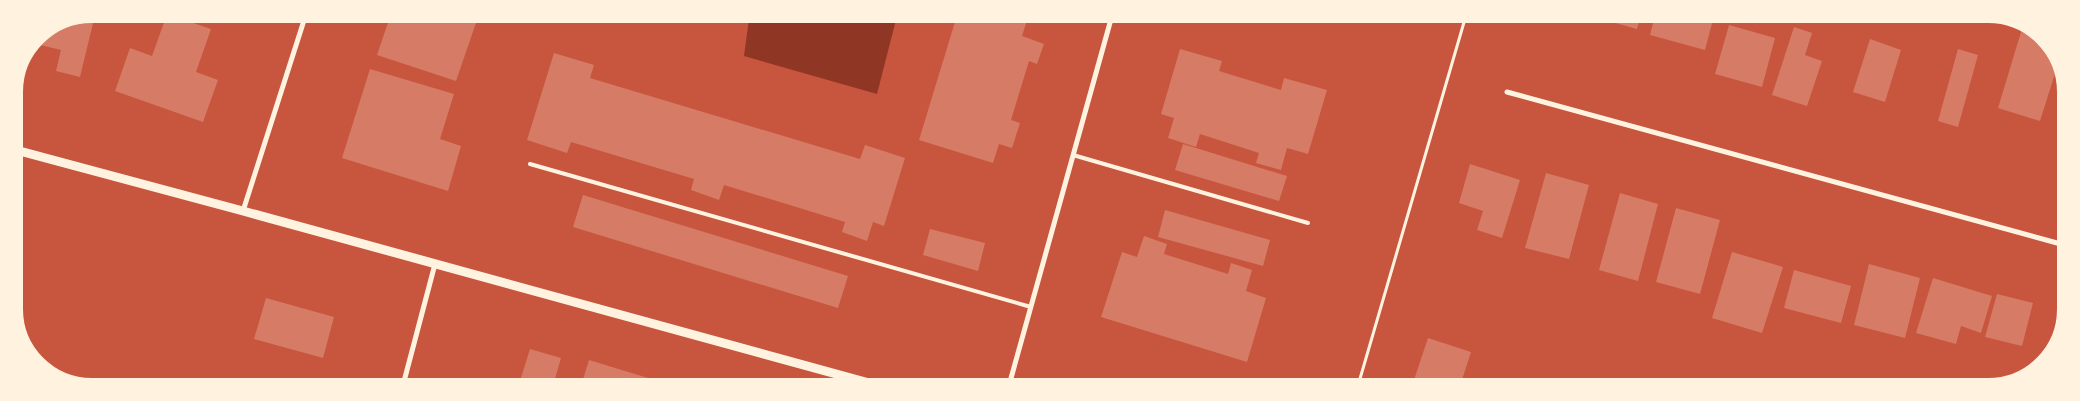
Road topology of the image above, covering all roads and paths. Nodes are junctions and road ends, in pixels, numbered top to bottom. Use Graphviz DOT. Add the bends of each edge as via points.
graph roads {
  1 [pos="304,20"];
  2 [pos="1110,20"];
  3 [pos="1465,20"];
  4 [pos="1507,92"];
  5 [pos="20,151"];
  6 [pos="1073,155"];
  7 [pos="530,164"];
  8 [pos="243,211"];
  9 [pos="1308,223"];
  10 [pos="2060,244"];
  11 [pos="435,264"];
  12 [pos="1031,307"];
  13 [pos="404,381"];
  14 [pos="846,381"];
  15 [pos="1010,381"];
  16 [pos="1359,381"];
  1 -- 8 [label="street"];
  2 -- 6 [label="street"];
  3 -- 16 [label="path"];
  4 -- 10 [label="street"];
  5 -- 8 [label="street"];
  6 -- 9 [label="lane"];
  6 -- 12 [label="street"];
  7 -- 12 [label="lane"];
  8 -- 11 [label="street"];
  11 -- 13 [label="street"];
  11 -- 14 [label="street"];
  12 -- 15 [label="street"];
}
